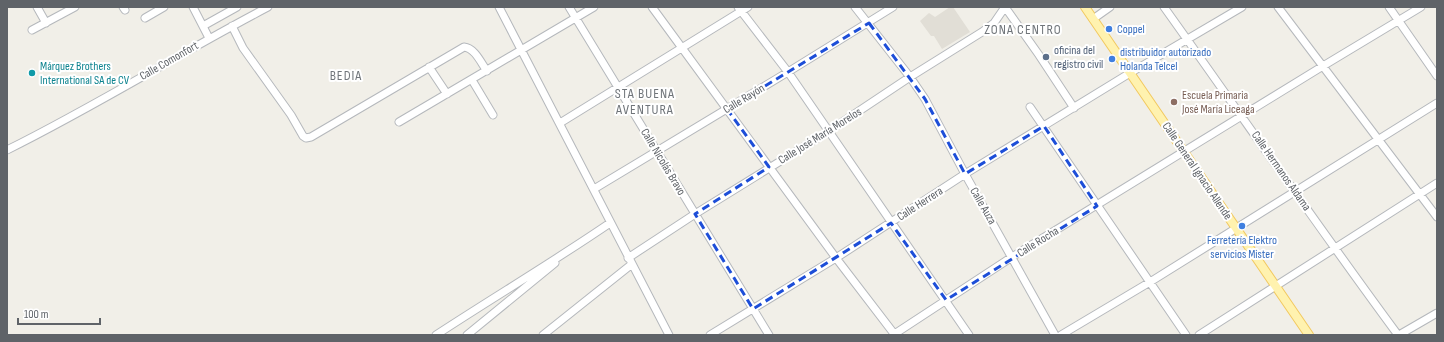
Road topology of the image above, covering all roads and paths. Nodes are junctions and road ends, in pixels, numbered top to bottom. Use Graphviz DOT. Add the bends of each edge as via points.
graph roads {
  1 [pos="37,7"];
  2 [pos="75,7"];
  3 [pos="164,7"];
  4 [pos="193,7"];
  5 [pos="237,7"];
  6 [pos="268,7"];
  7 [pos="499,7"];
  8 [pos="569,7"];
  9 [pos="594,7"];
  10 [pos="652,7"];
  11 [pos="748,7"];
  12 [pos="855,7"];
  13 [pos="893,7"];
  14 [pos="1005,7"];
  15 [pos="1084,7"];
  16 [pos="1110,7"];
  17 [pos="1164,7"];
  18 [pos="1242,7"];
  19 [pos="1278,7"];
  20 [pos="1390,7"];
  21 [pos="1422,7"];
  22 [pos="740,9"];
  23 [pos="145,18"];
  24 [pos="576,18"];
  25 [pos="1093,19"];
  26 [pos="1399,21"];
  27 [pos="46,23"];
  28 [pos="869,23"];
  29 [pos="203,26"];
  30 [pos="232,26"];
  31 [pos="32,30"];
  32 [pos="209,38"];
  33 [pos="1188,40"];
  34 [pos="682,47"];
  35 [pos="522,50"];
  36 [pos="1323,66"];
  37 [pos="429,67"];
  38 [pos="487,71"];
  39 [pos="788,72"];
  40 [pos="1130,73"];
  41 [pos="1437,76"];
  42 [pos="910,77"];
  43 [pos="472,80"];
  44 [pos="618,86"];
  45 [pos="447,94"];
  46 [pos="1437,103"];
  47 [pos="1030,107"];
  48 [pos="1074,108"];
  49 [pos="727,109"];
  50 [pos="493,114"];
  51 [pos="1242,116"];
  52 [pos="399,122"];
  53 [pos="560,123"];
  54 [pos="1044,126"];
  55 [pos="829,131"];
  56 [pos="1378,139"];
  57 [pos="7,150"];
  58 [pos="657,151"];
  59 [pos="1184,152"];
  60 [pos="769,167"];
  61 [pos="965,174"];
  62 [pos="1437,183"];
  63 [pos="594,189"];
  64 [pos="1294,191"];
  65 [pos="1419,194"];
  66 [pos="1097,206"];
  67 [pos="695,214"];
  68 [pos="1437,216"];
  69 [pos="610,223"];
  70 [pos="891,223"];
  71 [pos="1236,227"];
  72 [pos="573,248"];
  73 [pos="1334,248"];
  74 [pos="1012,257"];
  75 [pos="836,258"];
  76 [pos="630,261"];
  77 [pos="1150,282"];
  78 [pos="513,284"];
  79 [pos="1276,286"];
  80 [pos="520,293"];
  81 [pos="946,300"];
  82 [pos="753,309"];
  83 [pos="1437,313"];
  84 [pos="436,335"];
  85 [pos="467,335"];
  86 [pos="543,335"];
  87 [pos="669,335"];
  88 [pos="710,335"];
  89 [pos="769,335"];
  90 [pos="894,335"];
  91 [pos="969,335"];
  92 [pos="1055,335"];
  93 [pos="1061,335"];
  94 [pos="1186,335"];
  95 [pos="1199,335"];
  96 [pos="1309,335"];
  97 [pos="1398,335"];
  1 -- 27 [label="street"];
  2 -- 27 [label="street"];
  3 -- 23 [label="street"];
  4 -- 29 [label="street"];
  5 -- 29 [label="street"];
  6 -- 30 [label="street, Calle Comonfort"];
  7 -- 35 [label="street"];
  8 -- 24 [label="street, Calle Nicolás Bravo"];
  9 -- 24 [label="street"];
  10 -- 34 [label="street"];
  11 -- 22 [label="street"];
  12 -- 28 [label="street, Calle Auza"];
  13 -- 28 [label="street, Calle Rayón"];
  14 -- 42 [label="street, Calle José María Morelos" via="994,22 982,32"];
  14 -- 48 [label="street"];
  15 -- 25 [label="main road, Calle General Ignacio Allende"];
  16 -- 25 [label="street"];
  17 -- 33 [label="street, Calle Hermanos Aldama"];
  18 -- 33 [label="street, Calle Herrera"];
  19 -- 36 [label="street"];
  20 -- 26 [label="street"];
  21 -- 26 [label="street, Calle Rocha"];
  22 -- 34 [label="street"];
  22 -- 39 [label="street"];
  24 -- 35 [label="street"];
  24 -- 44 [label="street, Calle Nicolás Bravo"];
  25 -- 40 [label="main road, Calle General Ignacio Allende"];
  26 -- 36 [label="street, Calle Rocha"];
  26 -- 41 [label="street"];
  27 -- 31 [label="street"];
  28 -- 39 [label="street, Calle Rayón"];
  28 -- 42 [label="street, Calle Auza"];
  29 -- 32 [label="street"];
  30 -- 32 [label="street, Calle Comonfort"];
  30 -- 37 [label="street" via="243,48 306,138"];
  32 -- 57 [label="street, Calle Comonfort" via="72,117"];
  33 -- 40 [label="street, Calle Herrera"];
  33 -- 51 [label="street, Calle Hermanos Aldama"];
  34 -- 44 [label="street"];
  34 -- 49 [label="street"];
  35 -- 38 [label="street"];
  35 -- 53 [label="street"];
  36 -- 51 [label="street, Calle Rocha"];
  36 -- 56 [label="street"];
  37 -- 38 [label="street" via="468,47"];
  37 -- 45 [label="street"];
  38 -- 43 [label="street"];
  39 -- 49 [label="street, Calle Rayón"];
  39 -- 55 [label="street"];
  40 -- 48 [label="street, Calle Herrera"];
  40 -- 59 [label="main road, Calle General Ignacio Allende"];
  42 -- 55 [label="street, Calle José María Morelos"];
  42 -- 61 [label="street, Calle Auza" via="929,105"];
  43 -- 45 [label="street"];
  43 -- 50 [label="street"];
  44 -- 53 [label="street"];
  44 -- 58 [label="street, Calle Nicolás Bravo"];
  45 -- 52 [label="street"];
  46 -- 56 [label="street"];
  47 -- 54 [label="street"];
  48 -- 54 [label="street, Calle Herrera"];
  49 -- 58 [label="street, Calle Rayón"];
  49 -- 60 [label="street"];
  51 -- 59 [label="street, Calle Rocha"];
  51 -- 64 [label="street, Calle Hermanos Aldama"];
  53 -- 63 [label="street"];
  54 -- 61 [label="street, Calle Herrera"];
  54 -- 66 [label="street"];
  55 -- 60 [label="street, Calle José María Morelos"];
  55 -- 70 [label="street"];
  56 -- 64 [label="street"];
  56 -- 65 [label="street"];
  58 -- 63 [label="street, Calle Rayón"];
  58 -- 67 [label="street, Calle Nicolás Bravo"];
  59 -- 66 [label="street, Calle Rocha"];
  59 -- 71 [label="main road, Calle General Ignacio Allende"];
  60 -- 67 [label="street, Calle José María Morelos"];
  60 -- 75 [label="street"];
  61 -- 70 [label="street, Calle Herrera"];
  61 -- 74 [label="street, Calle Auza"];
  62 -- 65 [label="street"];
  63 -- 69 [label="street"];
  64 -- 71 [label="street"];
  64 -- 73 [label="street, Calle Hermanos Aldama"];
  65 -- 68 [label="street"];
  65 -- 73 [label="street"];
  66 -- 74 [label="street, Calle Rocha"];
  66 -- 77 [label="street"];
  67 -- 76 [label="street, Calle José María Morelos"];
  67 -- 82 [label="street, Calle Nicolás Bravo"];
  69 -- 72 [label="street"];
  69 -- 76 [label="street"];
  70 -- 75 [label="street, Calle Herrera"];
  70 -- 81 [label="street"];
  71 -- 77 [label="street"];
  71 -- 79 [label="main road, Calle General Ignacio Allende"];
  72 -- 78 [label="street"];
  72 -- 80 [label="street"];
  73 -- 79 [label="street"];
  73 -- 97 [label="street, Calle Hermanos Aldama"];
  74 -- 81 [label="street, Calle Rocha"];
  74 -- 92 [label="street, Calle Auza"];
  75 -- 82 [label="street, Calle Herrera"];
  75 -- 90 [label="street"];
  76 -- 86 [label="street, Calle José María Morelos"];
  76 -- 87 [label="street"];
  77 -- 93 [label="street"];
  77 -- 94 [label="street"];
  78 -- 80 [label="street"];
  78 -- 84 [label="street"];
  79 -- 95 [label="street"];
  79 -- 96 [label="main road, Calle General Ignacio Allende"];
  80 -- 85 [label="street"];
  81 -- 90 [label="street, Calle Rocha"];
  81 -- 91 [label="street"];
  82 -- 88 [label="street, Calle Herrera"];
  82 -- 89 [label="street, Calle Nicolás Bravo"];
  83 -- 97 [label="street"];
}
